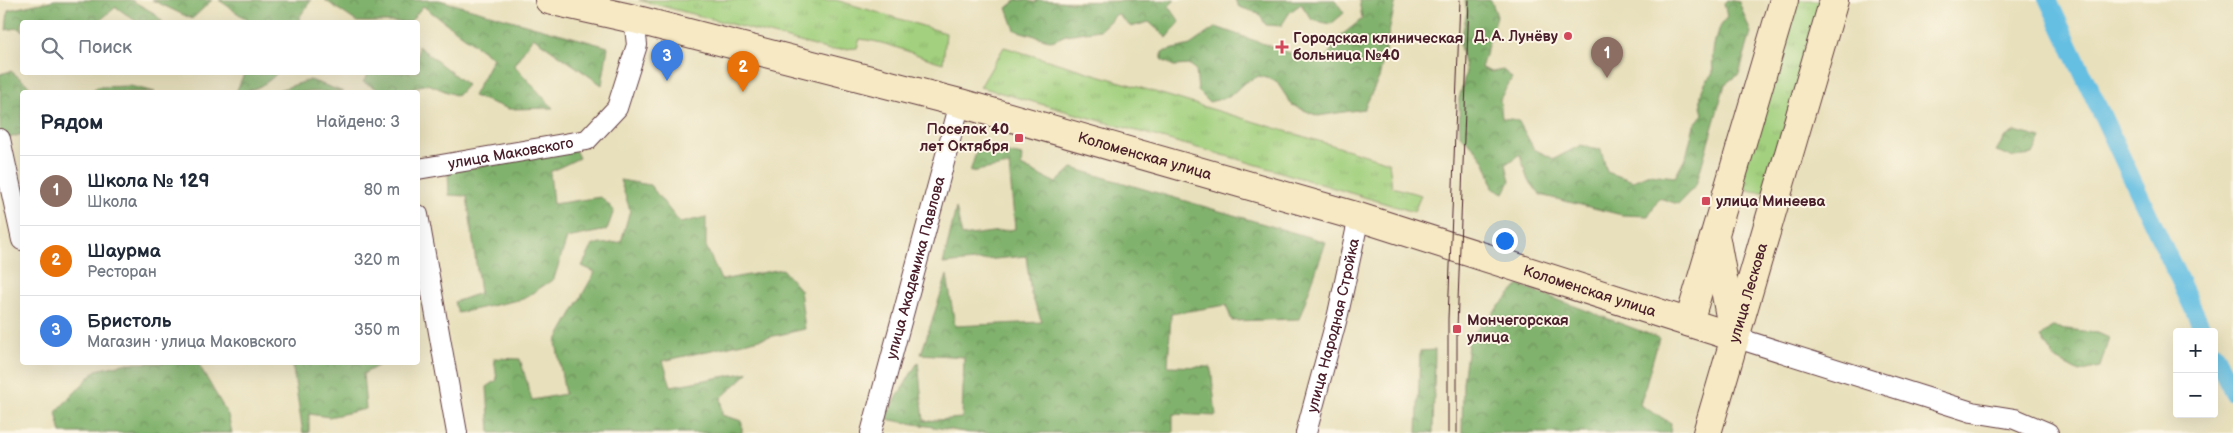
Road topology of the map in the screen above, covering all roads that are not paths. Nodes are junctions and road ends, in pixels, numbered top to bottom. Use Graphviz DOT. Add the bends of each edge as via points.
graph roads {
  1 [pos="549,0"];
  2 [pos="1784,0"];
  3 [pos="1834,0"];
  4 [pos="634,19"];
  5 [pos="960,103"];
  6 [pos="0,139"];
  7 [pos="420,169"];
  8 [pos="1359,217"];
  9 [pos="420,226"];
  10 [pos="20,231"];
  11 [pos="1718,247"];
  12 [pos="1760,250"];
  13 [pos="1689,322"];
  14 [pos="1734,336"];
  15 [pos="457,433"];
  16 [pos="871,433"];
  17 [pos="1306,433"];
  18 [pos="1706,433"];
  19 [pos="2048,433"];
  1 -- 4 [label="main road, Коломенская улица"];
  2 -- 11 [label="main road, улица Лескова"];
  3 -- 12 [label="main road, улица Лескова"];
  4 -- 5 [label="main road, Коломенская улица"];
  4 -- 7 [label="street, улица Маковского" via="637,45 617,108 587,140"];
  5 -- 8 [label="main road, Коломенская улица"];
  5 -- 16 [label="street, улица Академика Павлова"];
  6 -- 10 [label="street"];
  8 -- 13 [label="main road, Коломенская улица"];
  8 -- 17 [label="street, улица Народная Стройка" via="1338,314"];
  9 -- 15 [label="street"];
  11 -- 12 [label="main road" via="1727,267 1738,271 1748,267"];
  11 -- 13 [label="main road"];
  11 -- 14 [label="main road, улица Лескова"];
  12 -- 14 [label="main road, улица Лескова"];
  13 -- 14 [label="main road, Коломенская улица"];
  14 -- 18 [label="main road"];
  14 -- 19 [label="street" via="1972,412 2015,419"];
}
